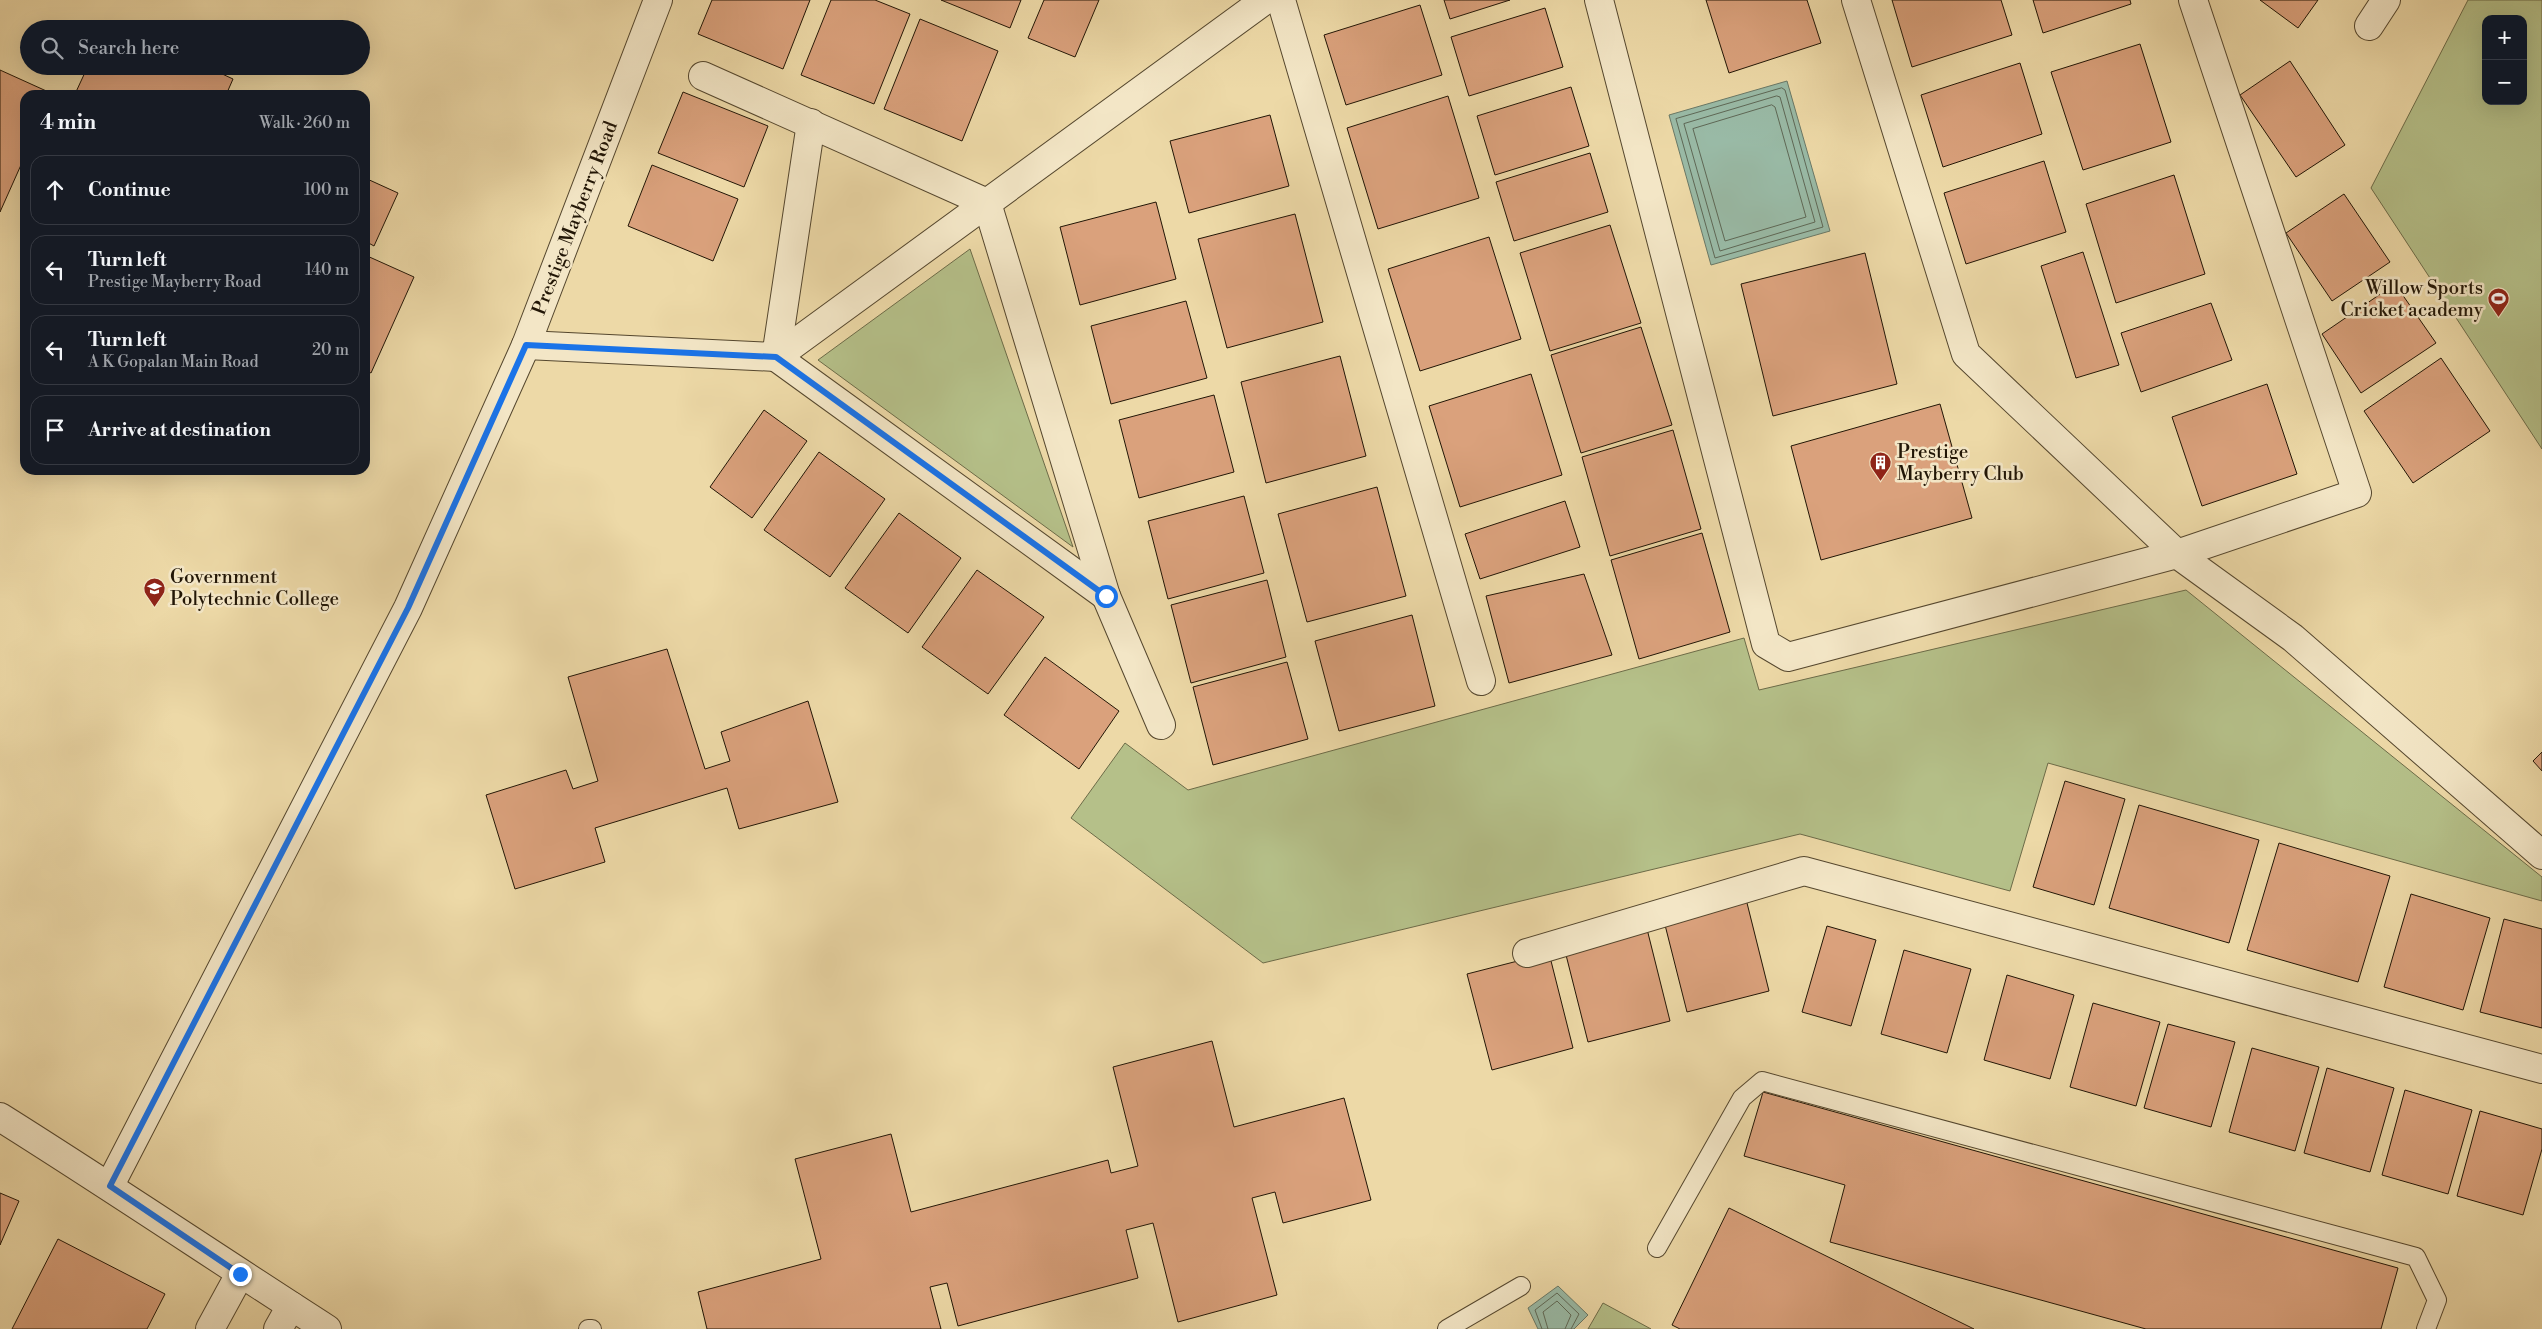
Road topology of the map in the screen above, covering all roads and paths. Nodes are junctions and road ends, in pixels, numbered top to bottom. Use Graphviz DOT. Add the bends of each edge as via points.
graph roads {
  1 [pos="658,0"];
  2 [pos="1265,0"];
  3 [pos="1281,0"];
  4 [pos="1599,0"];
  5 [pos="1856,0"];
  6 [pos="2193,0"];
  7 [pos="2386,0"];
  8 [pos="2369,26"];
  9 [pos="703,76"];
  10 [pos="811,123"];
  11 [pos="987,203"];
  12 [pos="526,345"];
  13 [pos="776,357"];
  14 [pos="2176,554"];
  15 [pos="1106,596"];
  16 [pos="1481,681"];
  17 [pos="1161,725"];
  18 [pos="2542,855"];
  19 [pos="1527,953"];
  20 [pos="2542,1069"];
  21 [pos="0,1117"];
  22 [pos="110,1186"];
  23 [pos="1657,1248"];
  24 [pos="240,1274"];
  25 [pos="1521,1286"];
  26 [pos="285,1318"];
  27 [pos="210,1329"];
  28 [pos="327,1329"];
  29 [pos="588,1329"];
  30 [pos="592,1329"];
  31 [pos="1447,1329"];
  32 [pos="2426,1329"];
  1 -- 12 [label="street, Prestige Mayberry Road"];
  2 -- 11 [label="street"];
  3 -- 16 [label="street"];
  4 -- 14 [label="street" via="1766,644 1788,657"];
  5 -- 14 [label="street" via="1966,354"];
  6 -- 14 [label="street" via="2357,492"];
  7 -- 8 [label="street"];
  9 -- 10 [label="street"];
  10 -- 11 [label="street"];
  10 -- 13 [label="street"];
  11 -- 13 [label="street"];
  11 -- 15 [label="street"];
  12 -- 13 [label="street"];
  12 -- 22 [label="street, Prestige Mayberry Road" via="408,608"];
  13 -- 15 [label="street"];
  14 -- 18 [label="street" via="2293,638"];
  15 -- 17 [label="street"];
  19 -- 20 [label="street" via="1804,870"];
  21 -- 22 [label="street"];
  22 -- 24 [label="street"];
  23 -- 32 [label="lane" via="1742,1098 1762,1080 2416,1257 2437,1300"];
  24 -- 26 [label="street"];
  24 -- 27 [label="street"];
  25 -- 31 [label="lane"];
  26 -- 28 [label="street"];
  29 -- 30 [label="lane"];
}
